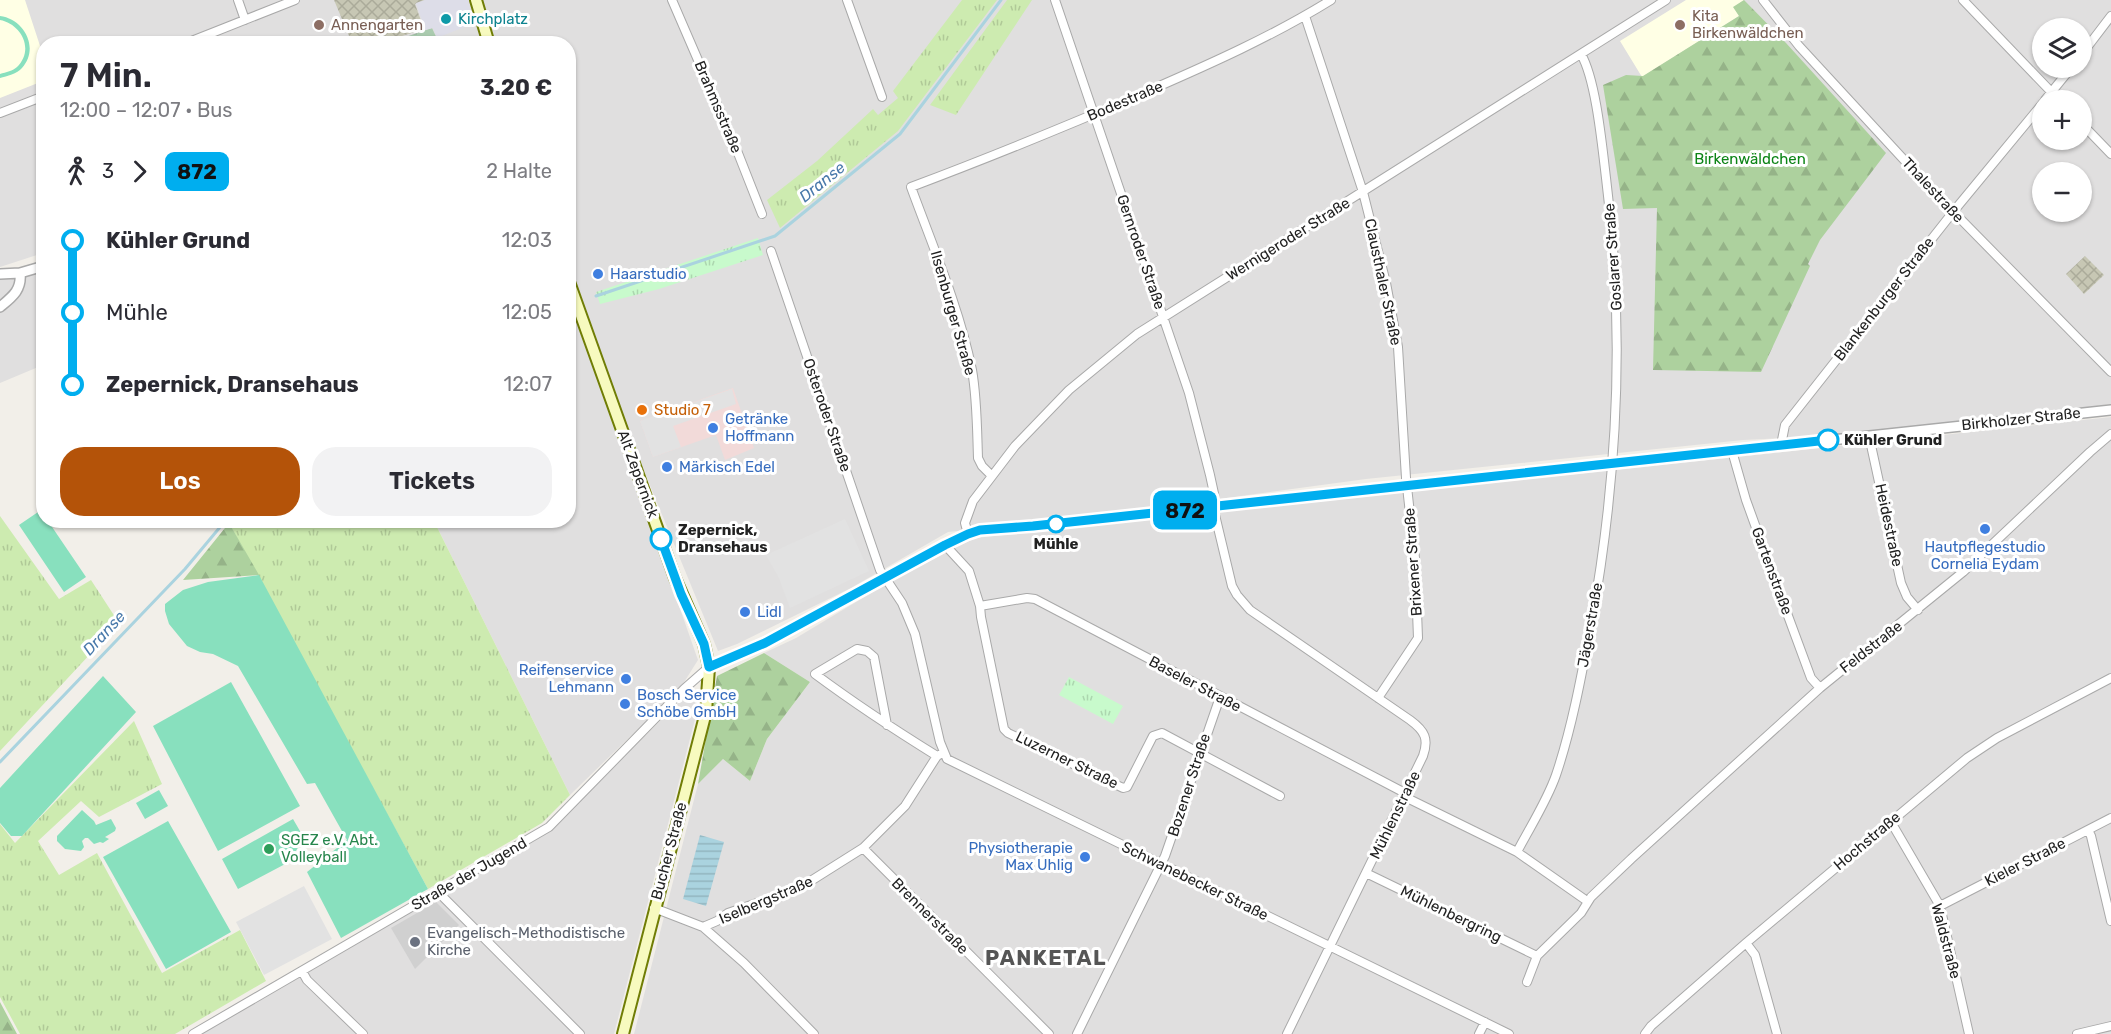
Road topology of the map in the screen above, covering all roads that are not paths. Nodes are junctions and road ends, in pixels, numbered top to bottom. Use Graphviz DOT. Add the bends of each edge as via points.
graph roads {
  1 [pos="238,0"];
  2 [pos="295,0"];
  3 [pos="476,0"];
  4 [pos="672,0"];
  5 [pos="847,0"];
  6 [pos="1055,0"];
  7 [pos="1331,0"];
  8 [pos="1666,0"];
  9 [pos="1763,0"];
  10 [pos="1963,0"];
  11 [pos="1305,16"];
  12 [pos="2111,16"];
  13 [pos="245,20"];
  14 [pos="204,36"];
  15 [pos="487,36"];
  16 [pos="2092,41"];
  17 [pos="1581,54"];
  18 [pos="2063,78"];
  19 [pos="2050,90"];
  20 [pos="2054,90"];
  21 [pos="882,97"];
  22 [pos="36,99"];
  23 [pos="0,113"];
  24 [pos="1094,115"];
  25 [pos="2032,117"];
  26 [pos="2092,134"];
  27 [pos="2111,154"];
  28 [pos="911,187"];
  29 [pos="1363,192"];
  30 [pos="1953,212"];
  31 [pos="762,214"];
  32 [pos="771,250"];
  33 [pos="36,268"];
  34 [pos="20,273"];
  35 [pos="0,274"];
  36 [pos="576,301"];
  37 [pos="0,307"];
  38 [pos="1163,317"];
  39 [pos="2111,372"];
  40 [pos="2111,410"];
  41 [pos="2111,434"];
  42 [pos="1869,436"];
  43 [pos="1781,445"];
  44 [pos="1732,451"];
  45 [pos="1613,464"];
  46 [pos="992,475"];
  47 [pos="1407,486"];
  48 [pos="1216,507"];
  49 [pos="968,534"];
  50 [pos="945,545"];
  51 [pos="885,578"];
  52 [pos="980,606"];
  53 [pos="1918,610"];
  54 [pos="709,667"];
  55 [pos="2111,678"];
  56 [pos="1820,688"];
  57 [pos="1220,697"];
  58 [pos="1378,698"];
  59 [pos="887,725"];
  60 [pos="1200,752"];
  61 [pos="940,755"];
  62 [pos="1404,795"];
  63 [pos="1280,796"];
  64 [pos="2111,818"];
  65 [pos="1890,822"];
  66 [pos="2088,830"];
  67 [pos="863,848"];
  68 [pos="1517,852"];
  69 [pos="1161,865"];
  70 [pos="1366,873"];
  71 [pos="440,891"];
  72 [pos="1587,901"];
  73 [pos="1940,906"];
  74 [pos="654,908"];
  75 [pos="2111,921"];
  76 [pos="703,927"];
  77 [pos="1746,943"];
  78 [pos="1330,947"];
  79 [pos="1537,956"];
  80 [pos="302,971"];
  81 [pos="1527,982"];
  82 [pos="1485,1023"];
  83 [pos="2111,1026"];
  84 [pos="194,1034"];
  85 [pos="363,1034"];
  86 [pos="580,1034"];
  87 [pos="622,1034"];
  88 [pos="814,1034"];
  89 [pos="1049,1034"];
  90 [pos="1077,1034"];
  91 [pos="1287,1034"];
  92 [pos="1479,1034"];
  93 [pos="1509,1034"];
  94 [pos="1645,1034"];
  95 [pos="1777,1034"];
  96 [pos="1969,1034"];
  97 [pos="2078,1034"];
  1 -- 13 [label="street"];
  2 -- 13 [label="street"];
  3 -- 15 [label="main road"];
  4 -- 31 [label="street, Brahmsstraße"];
  5 -- 21 [label="street"];
  6 -- 24 [label="street, Gernroder Straße"];
  7 -- 11 [label="street, Bodestraße"];
  8 -- 17 [label="street, Wernigeroder Straße"];
  9 -- 30 [label="street, Thalestraße" via="1799,46"];
  10 -- 19 [label="street"];
  11 -- 24 [label="street, Bodestraße" via="1198,70"];
  11 -- 29 [label="street, Clausthaler Straße"];
  12 -- 16 [label="street"];
  13 -- 14 [label="street"];
  17 -- 29 [label="street, Wernigeroder Straße"];
  17 -- 45 [label="street, Goslarer Straße" via="1598,122 1613,243 1618,319"];
  18 -- 20 [label="street, Blankenburger Straße"];
  22 -- 23 [label="street"];
  24 -- 28 [label="street, Bodestraße"];
  24 -- 38 [label="street, Gernroder Straße"];
  25 -- 30 [label="street, Blankenburger Straße"];
  26 -- 27 [label="street"];
  28 -- 46 [label="street, Ilsenburger Straße" via="965,344 973,377 978,458"];
  29 -- 38 [label="street, Wernigeroder Straße"];
  29 -- 47 [label="street, Clausthaler Straße" via="1398,347"];
  30 -- 39 [label="street, Thalestraße"];
  30 -- 43 [label="street, Blankenburger Straße" via="1785,425"];
  32 -- 51 [label="street, Osteroder Straße"];
  33 -- 34 [label="street"];
  34 -- 35 [label="street"];
  34 -- 37 [label="street" via="20,286"];
  36 -- 54 [label="main road, Alt Zepernick" via="675,578 704,644"];
  38 -- 46 [label="street, Wernigeroder Straße" via="1069,390"];
  38 -- 48 [label="street, Gernroder Straße" via="1197,424"];
  40 -- 42 [label="street, Birkholzer Straße"];
  41 -- 53 [label="street, Feldstraße"];
  42 -- 43 [label="street, Birkholzer Straße"];
  42 -- 53 [label="street, Heidestraße" via="1901,583"];
  43 -- 44 [label="street, Birkholzer Straße"];
  44 -- 45 [label="street, Birkholzer Straße"];
  44 -- 56 [label="street, Gartenstraße" via="1811,678"];
  45 -- 47 [label="street, Birkholzer Straße"];
  45 -- 68 [label="street, Jägerstraße" via="1585,660 1553,783"];
  46 -- 49 [label="street, Wernigeroder Straße" via="967,514"];
  47 -- 48 [label="street, Birkholzer Straße"];
  47 -- 58 [label="street, Brixener Straße" via="1418,638"];
  48 -- 49 [label="street, Birkholzer Straße"];
  48 -- 58 [label="street, Mühlenstraße" via="1232,586 1242,603"];
  49 -- 50 [label="street, Birkholzer Straße"];
  50 -- 51 [label="street, Birkholzer Straße"];
  50 -- 52 [label="street, Luzerner Straße" via="969,571"];
  51 -- 54 [label="street, Birkholzer Straße" via="765,643"];
  51 -- 61 [label="street, Osteroder Straße" via="902,603 915,634"];
  52 -- 57 [label="street, Baseler Straße" via="1035,599"];
  52 -- 60 [label="street, Luzerner Straße" via="1004,729 1008,733 1122,788 1127,787 1157,733"];
  53 -- 56 [label="street, Feldstraße"];
  54 -- 71 [label="street, Straße der Jugend" via="549,827"];
  54 -- 74 [label="main road, Bucher Straße" via="706,712"];
  55 -- 65 [label="street, Hochstraße" via="1997,738"];
  56 -- 72 [label="street, Feldstraße"];
  57 -- 60 [label="street, Bozener Straße"];
  57 -- 62 [label="street, Baseler Straße"];
  58 -- 62 [label="street, Mühlenstraße" via="1425,735 1423,756"];
  59 -- 59 [label="street, Schwanebecker Straße" via="861,708 815,674 857,649 867,651 874,657"];
  59 -- 61 [label="street, Schwanebecker Straße"];
  60 -- 63 [label="street, Luzerner Straße"];
  60 -- 69 [label="street, Bozener Straße"];
  61 -- 67 [label="street, Iselbergstraße" via="904,806"];
  61 -- 69 [label="street, Schwanebecker Straße"];
  62 -- 68 [label="street"];
  62 -- 70 [label="street, Mühlenstraße"];
  64 -- 66 [label="street, Kieler Straße"];
  65 -- 73 [label="street, Waldstraße"];
  65 -- 77 [label="street, Hochstraße"];
  66 -- 73 [label="street, Kieler Straße"];
  66 -- 75 [label="street"];
  67 -- 76 [label="street, Iselbergstraße" via="798,889 728,913"];
  67 -- 89 [label="street, Brennerstraße"];
  68 -- 72 [label="street"];
  69 -- 78 [label="street, Schwanebecker Straße"];
  69 -- 90 [label="street, Bozener Straße"];
  70 -- 78 [label="street, Mühlenstraße"];
  70 -- 79 [label="street, Mühlenbergring"];
  71 -- 80 [label="street, Straße der Jugend"];
  71 -- 86 [label="street"];
  72 -- 79 [label="street" via="1581,913"];
  73 -- 96 [label="street, Waldstraße"];
  74 -- 76 [label="street, Iselbergstraße"];
  74 -- 87 [label="main road, Bucher Straße"];
  76 -- 88 [label="street"];
  77 -- 94 [label="street, Hochstraße"];
  77 -- 95 [label="street" via="1755,955"];
  78 -- 82 [label="street, Schwanebecker Straße"];
  78 -- 91 [label="street"];
  79 -- 81 [label="street"];
  80 -- 84 [label="street, Straße der Jugend"];
  80 -- 85 [label="street"];
  82 -- 92 [label="street"];
  82 -- 93 [label="street, Schwanebecker Straße"];
  83 -- 97 [label="street"];
}
